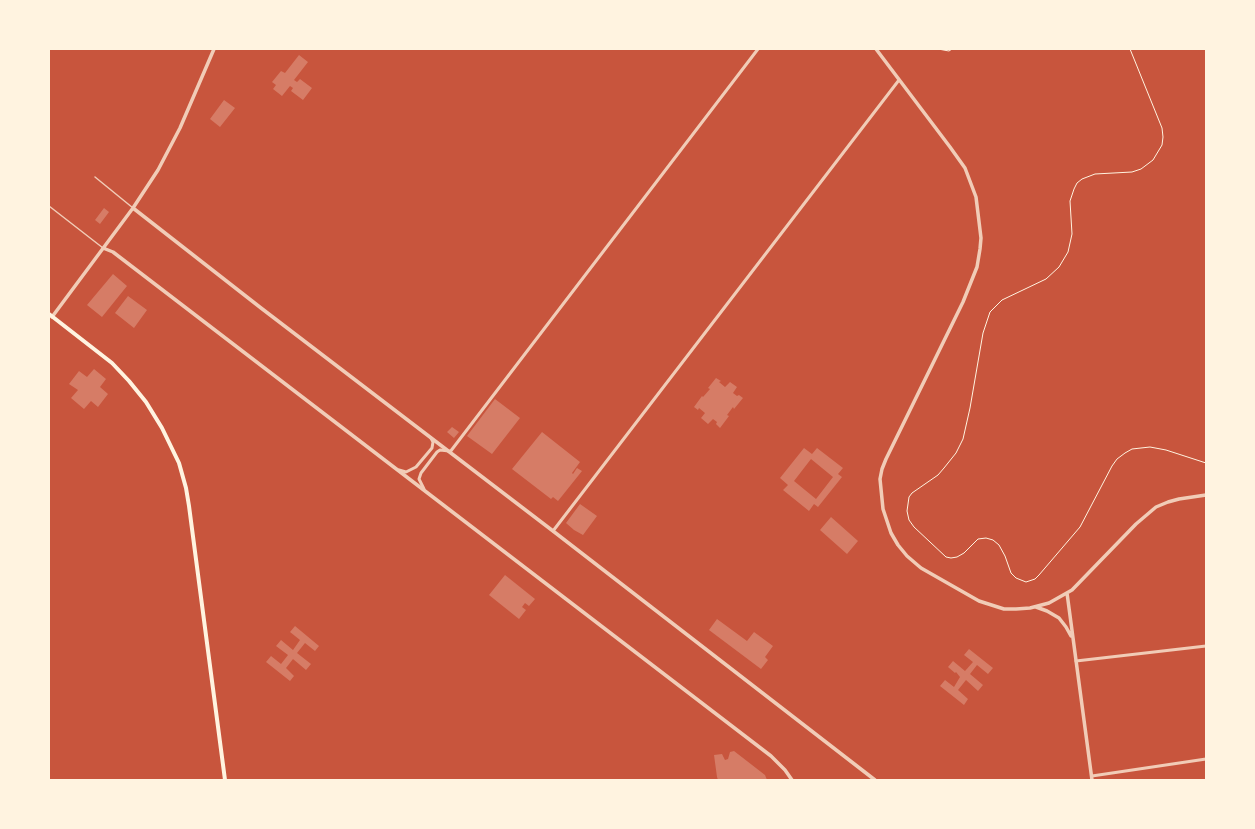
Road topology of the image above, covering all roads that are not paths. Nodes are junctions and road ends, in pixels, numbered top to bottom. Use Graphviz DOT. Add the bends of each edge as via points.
graph roads {
  1 [pos="214,49"];
  2 [pos="758,49"];
  3 [pos="876,49"];
  4 [pos="899,80"];
  5 [pos="95,177"];
  6 [pos="49,206"];
  7 [pos="133,208"];
  8 [pos="104,248"];
  9 [pos="50,315"];
  10 [pos="428,436"];
  11 [pos="449,452"];
  12 [pos="396,469"];
  13 [pos="425,491"];
  14 [pos="1206,495"];
  15 [pos="553,531"];
  16 [pos="1067,593"];
  17 [pos="1035,607"];
  18 [pos="1074,641"];
  19 [pos="1206,646"];
  20 [pos="1076,661"];
  21 [pos="1206,759"];
  22 [pos="1092,778"];
  23 [pos="225,780"];
  24 [pos="792,780"];
  25 [pos="876,780"];
  1 -- 7 [label="street" via="171,147"];
  2 -- 11 [label="street"];
  3 -- 4 [label="street"];
  4 -- 15 [label="street"];
  4 -- 17 [label="street" via="965,168 976,197 980,249 977,267 963,302 886,459 880,479 883,509 891,534 898,545 910,560 928,573 992,606 1010,609"];
  5 -- 7 [label="lane"];
  6 -- 8 [label="lane"];
  7 -- 8 [label="street"];
  7 -- 10 [label="street"];
  8 -- 9 [label="street"];
  8 -- 12 [label="street" via="113,252"];
  9 -- 23 [label="main road" via="112,363 130,381 157,418 180,463 189,506"];
  10 -- 11 [label="street"];
  10 -- 12 [label="street" via="432,440 432,446 416,467 406,472"];
  11 -- 13 [label="street" via="437,452 421,473 419,479"];
  11 -- 15 [label="street"];
  12 -- 13 [label="street"];
  13 -- 24 [label="street" via="771,756"];
  14 -- 16 [label="street" via="1179,499 1156,507"];
  15 -- 25 [label="street"];
  16 -- 17 [label="street"];
  16 -- 18 [label="street"];
  17 -- 18 [label="street" via="1047,610 1059,618"];
  18 -- 20 [label="street"];
  19 -- 20 [label="street"];
  20 -- 22 [label="street"];
  21 -- 22 [label="street"];
}
